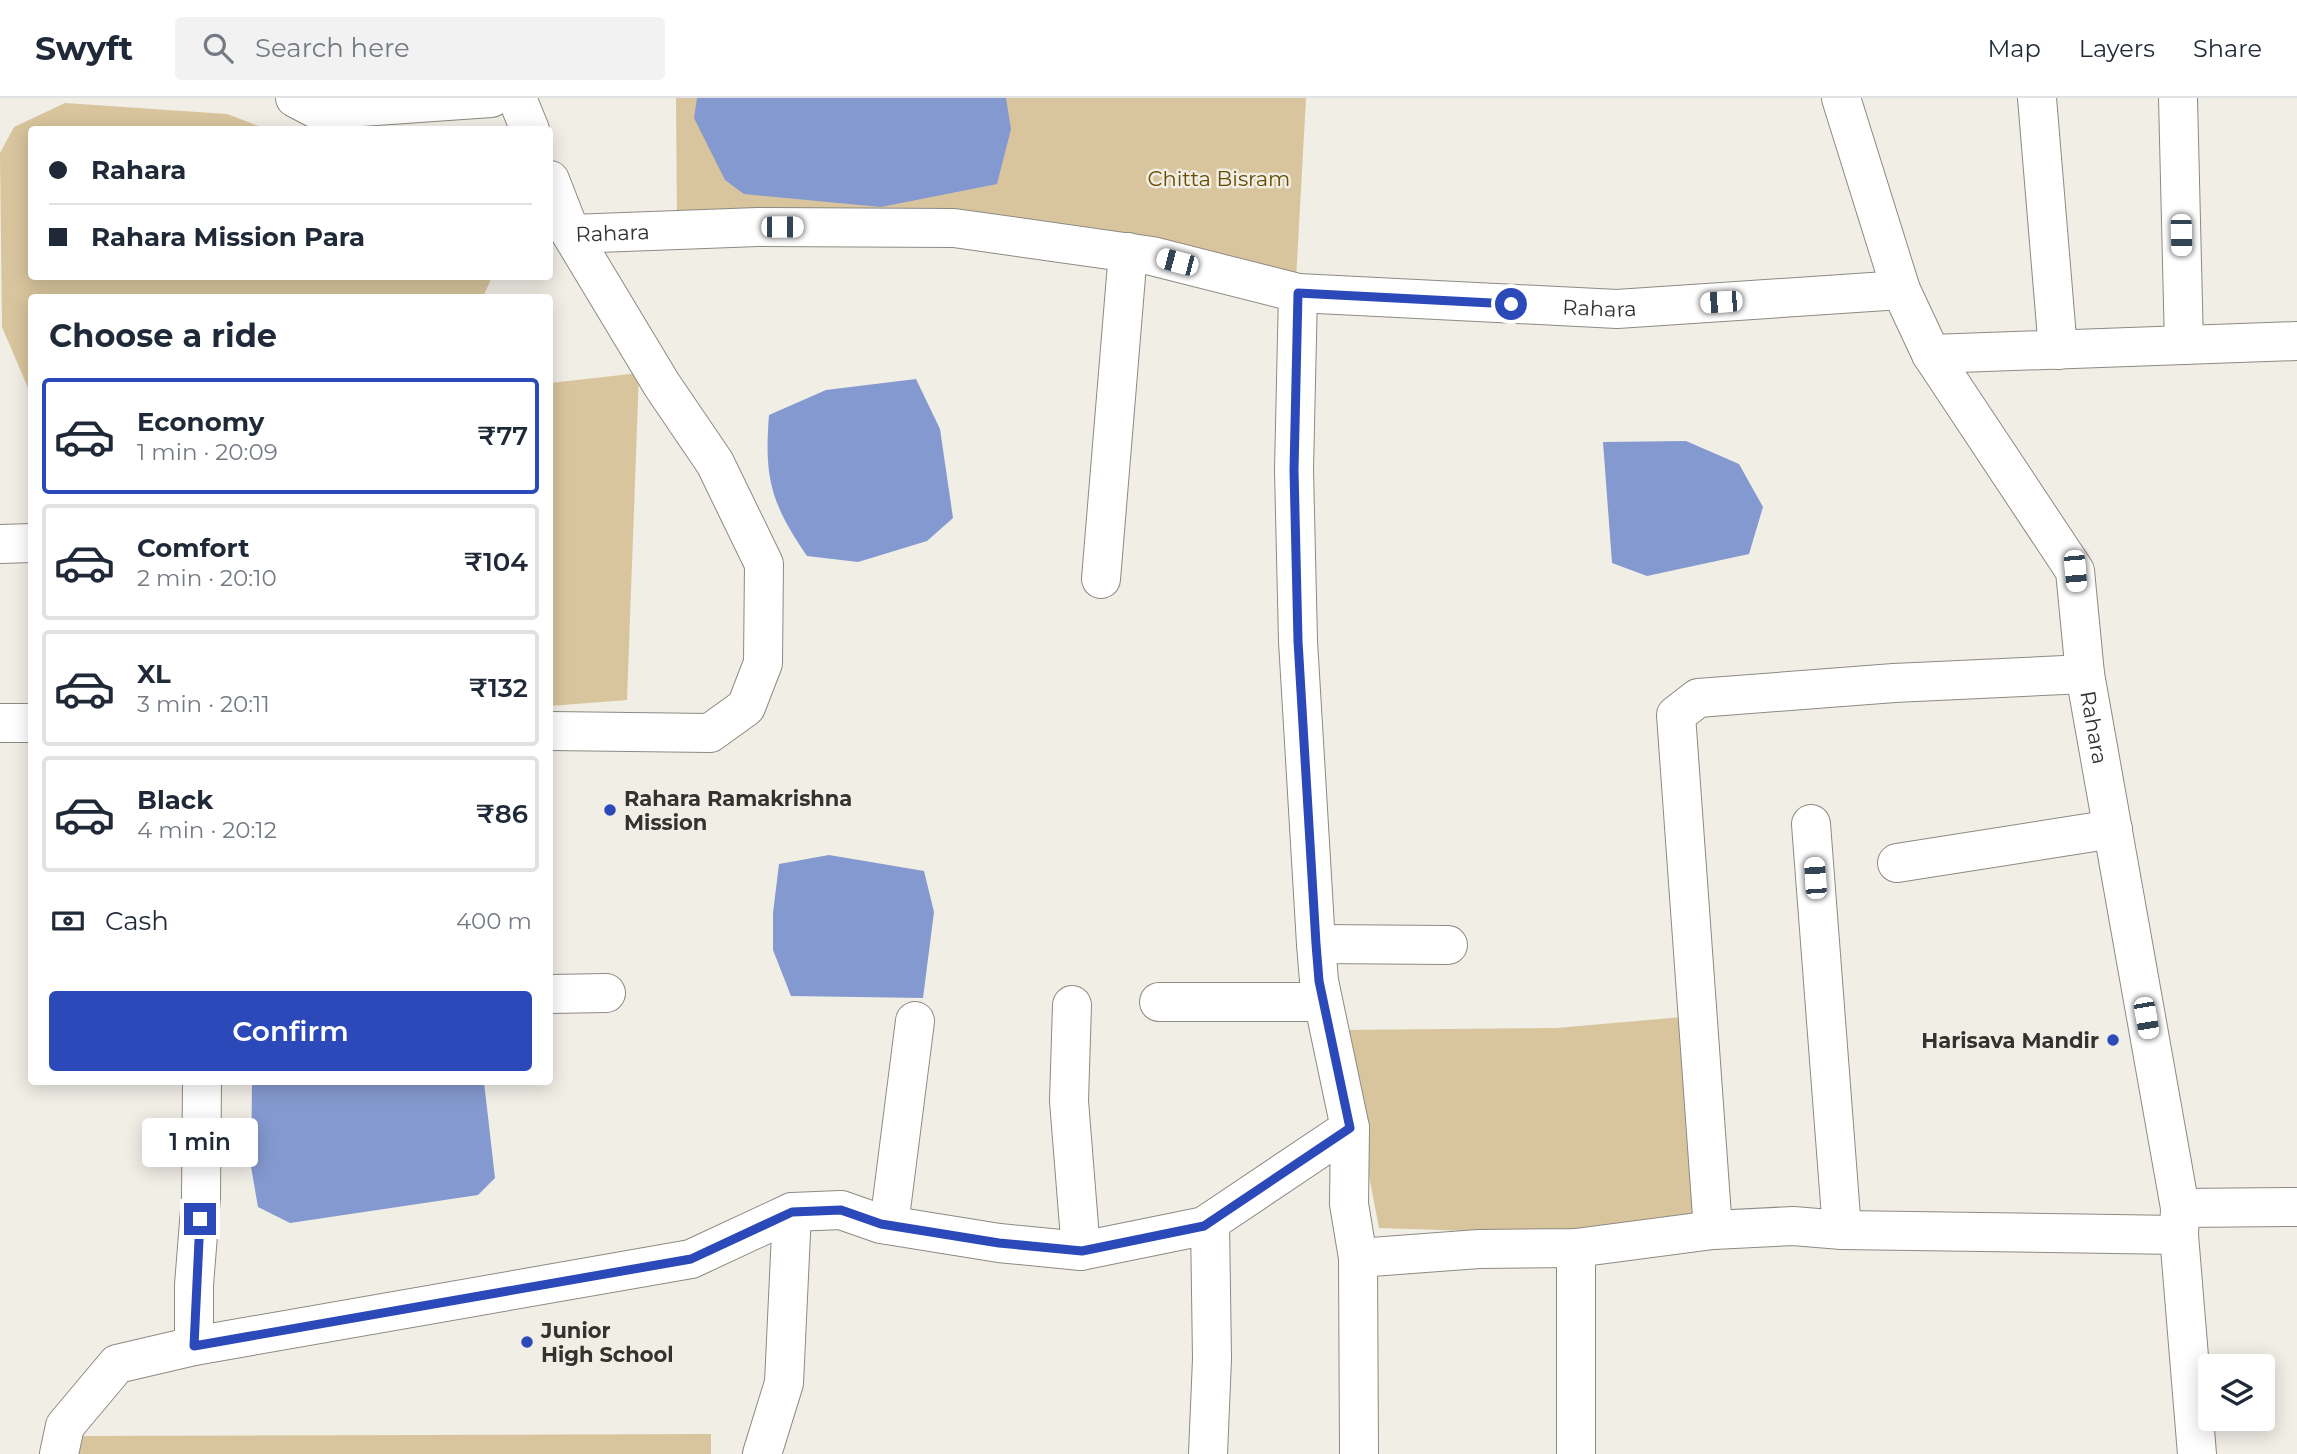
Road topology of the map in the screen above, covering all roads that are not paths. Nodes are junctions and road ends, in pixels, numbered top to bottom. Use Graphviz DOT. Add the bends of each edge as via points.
graph roads {
  1 [pos="295,98"];
  2 [pos="491,98"];
  3 [pos="517,98"];
  4 [pos="1841,98"];
  5 [pos="2037,98"];
  6 [pos="2178,98"];
  7 [pos="528,126"];
  8 [pos="553,188"];
  9 [pos="571,234"];
  10 [pos="1128,252"];
  11 [pos="1901,290"];
  12 [pos="1298,293"];
  13 [pos="2297,341"];
  14 [pos="2183,345"];
  15 [pos="2058,350"];
  16 [pos="1931,354"];
  17 [pos="28,543"];
  18 [pos="0,544"];
  19 [pos="1101,579"];
  20 [pos="2085,674"];
  21 [pos="0,723"];
  22 [pos="28,723"];
  23 [pos="553,731"];
  24 [pos="1811,824"];
  25 [pos="2113,829"];
  26 [pos="1898,863"];
  27 [pos="1316,944"];
  28 [pos="1448,945"];
  29 [pos="606,993"];
  30 [pos="553,994"];
  31 [pos="1159,1002"];
  32 [pos="1323,1002"];
  33 [pos="1072,1005"];
  34 [pos="915,1021"];
  35 [pos="202,1085"];
  36 [pos="1350,1128"];
  37 [pos="2297,1207"];
  38 [pos="792,1212"];
  39 [pos="2179,1221"];
  40 [pos="1210,1222"];
  41 [pos="888,1225"];
  42 [pos="1713,1230"];
  43 [pos="1842,1230"];
  44 [pos="1576,1248"];
  45 [pos="1082,1251"];
  46 [pos="1359,1258"];
  47 [pos="194,1346"];
  48 [pos="59,1454"];
  49 [pos="762,1454"];
  50 [pos="1208,1454"];
  51 [pos="1359,1454"];
  52 [pos="1576,1454"];
  53 [pos="2197,1454"];
  1 -- 2 [label="street" via="318,110"];
  3 -- 7 [label="street"];
  4 -- 11 [label="street, Rahara"];
  5 -- 15 [label="street"];
  6 -- 14 [label="street"];
  8 -- 9 [label="street"];
  9 -- 10 [label="street, Rahara" via="758,227 954,228"];
  9 -- 23 [label="street, Rahara" via="715,463 764,564 763,663 746,707 710,733"];
  10 -- 12 [label="street, Rahara"];
  10 -- 19 [label="street"];
  11 -- 12 [label="street, Rahara" via="1618,309"];
  11 -- 16 [label="street, Rahara"];
  12 -- 27 [label="street" via="1294,470 1298,641"];
  13 -- 14 [label="street"];
  14 -- 15 [label="street"];
  15 -- 16 [label="street"];
  16 -- 20 [label="street, Rahara" via="2075,571"];
  17 -- 18 [label="street"];
  20 -- 25 [label="street, Rahara"];
  20 -- 42 [label="street" via="1698,698 1676,715"];
  21 -- 22 [label="street"];
  24 -- 43 [label="street"];
  25 -- 26 [label="street"];
  25 -- 39 [label="street, Rahara"];
  27 -- 28 [label="street"];
  27 -- 32 [label="street"];
  29 -- 30 [label="street"];
  31 -- 32 [label="street"];
  32 -- 36 [label="street"];
  33 -- 45 [label="street" via="1069,1101"];
  34 -- 41 [label="street"];
  35 -- 47 [label="street"];
  36 -- 40 [label="street"];
  36 -- 46 [label="street" via="1349,1205"];
  37 -- 39 [label="street"];
  38 -- 41 [label="street" via="841,1210"];
  38 -- 47 [label="street" via="691,1259"];
  38 -- 49 [label="street" via="784,1383"];
  39 -- 43 [label="street"];
  39 -- 53 [label="street, Rahara"];
  40 -- 45 [label="street"];
  40 -- 50 [label="street"];
  41 -- 45 [label="street"];
  42 -- 43 [label="street" via="1793,1226"];
  42 -- 44 [label="street"];
  44 -- 46 [label="street"];
  44 -- 52 [label="street"];
  46 -- 51 [label="street"];
  47 -- 48 [label="street" via="117,1364 65,1426"];
}
